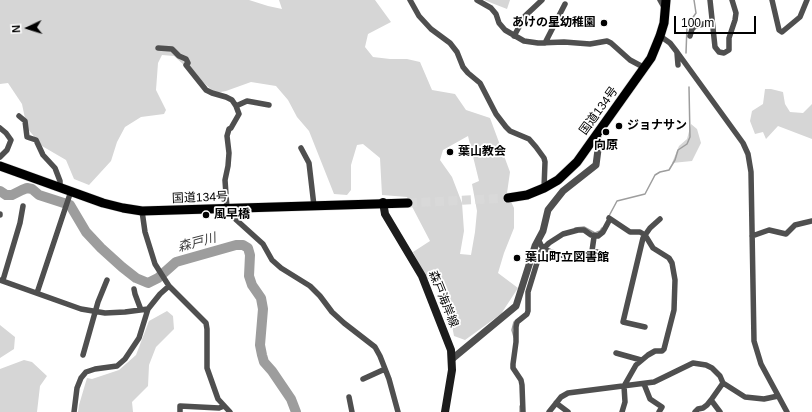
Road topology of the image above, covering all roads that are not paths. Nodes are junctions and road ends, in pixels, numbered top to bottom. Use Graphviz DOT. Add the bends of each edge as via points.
graph roads {
  1 [pos="410,0"];
  2 [pos="477,0"];
  3 [pos="542,0"];
  4 [pos="660,0"];
  5 [pos="710,0"];
  6 [pos="732,0"];
  7 [pos="772,0"];
  8 [pos="807,0"];
  9 [pos="565,4"];
  10 [pos="665,5"];
  11 [pos="712,22"];
  12 [pos="514,36"];
  13 [pos="660,36"];
  14 [pos="690,36"];
  15 [pos="545,43"];
  16 [pos="158,48"];
  17 [pos="677,52"];
  18 [pos="678,64"];
  19 [pos="645,68"];
  20 [pos="269,105"];
  21 [pos="236,106"];
  22 [pos="20,116"];
  23 [pos="0,128"];
  24 [pos="597,134"];
  25 [pos="301,148"];
  26 [pos="0,156"];
  27 [pos="0,166"];
  28 [pos="60,187"];
  29 [pos="544,188"];
  30 [pos="71,191"];
  31 [pos="508,198"];
  32 [pos="383,202"];
  33 [pos="408,202"];
  34 [pos="23,206"];
  35 [pos="314,206"];
  36 [pos="226,209"];
  37 [pos="142,211"];
  38 [pos="660,218"];
  39 [pos="812,221"];
  40 [pos="645,235"];
  41 [pos="752,236"];
  42 [pos="594,237"];
  43 [pos="541,245"];
  44 [pos="606,254"];
  45 [pos="568,257"];
  46 [pos="2,280"];
  47 [pos="107,280"];
  48 [pos="169,286"];
  49 [pos="134,289"];
  50 [pos="37,292"];
  51 [pos="148,309"];
  52 [pos="141,310"];
  53 [pos="95,312"];
  54 [pos="645,327"];
  55 [pos="616,353"];
  56 [pos="83,355"];
  57 [pos="452,359"];
  58 [pos="641,360"];
  59 [pos="385,369"];
  60 [pos="363,379"];
  61 [pos="723,383"];
  62 [pos="644,384"];
  63 [pos="624,386"];
  64 [pos="778,396"];
  65 [pos="349,397"];
  66 [pos="711,400"];
  67 [pos="556,403"];
  68 [pos="224,406"];
  69 [pos="74,412"];
  70 [pos="180,412"];
  71 [pos="230,412"];
  72 [pos="352,412"];
  73 [pos="398,412"];
  74 [pos="445,412"];
  75 [pos="523,412"];
  76 [pos="549,412"];
  77 [pos="568,412"];
  78 [pos="622,412"];
  79 [pos="659,412"];
  80 [pos="695,412"];
  81 [pos="720,412"];
  82 [pos="787,412"];
  1 -- 29 [label="street" via="419,16 457,52 463,67 480,84 506,127 529,139 544,158"];
  2 -- 12 [label="street" via="491,8 499,23"];
  3 -- 12 [label="street" via="525,16"];
  4 -- 10 [label="street"];
  5 -- 11 [label="street"];
  6 -- 11 [label="street" via="736,13 727,52 719,52 715,48"];
  7 -- 8 [label="street" via="779,30 782,32 800,17"];
  9 -- 15 [label="street"];
  10 -- 13 [label="highway, 国道134号"];
  11 -- 14 [label="street" via="695,26"];
  12 -- 15 [label="street" via="524,41"];
  13 -- 17 [label="street"];
  13 -- 19 [label="highway, 国道134号"];
  15 -- 19 [label="street" via="590,44 607,41 630,60"];
  16 -- 21 [label="street" via="172,49 186,59 186,65 206,90 232,100"];
  17 -- 18 [label="street"];
  17 -- 41 [label="street" via="743,143 748,154 751,172"];
  19 -- 24 [label="highway, 国道134号"];
  20 -- 21 [label="street" via="247,100"];
  21 -- 36 [label="street" via="239,114 227,136 229,153 225,180"];
  22 -- 28 [label="street" via="25,121 27,137 36,140 43,155 55,168"];
  23 -- 26 [label="street" via="11,140 7,150"];
  24 -- 29 [label="highway, 国道134号" via="569,172"];
  24 -- 43 [label="street" via="599,142 596,164 563,191 550,207"];
  25 -- 35 [label="street" via="309,163"];
  27 -- 28 [label="highway, 国道134号"];
  28 -- 30 [label="highway, 国道134号"];
  29 -- 31 [label="highway, 国道134号" via="527,195"];
  30 -- 37 [label="highway, 国道134号" via="113,206"];
  30 -- 50 [label="street"];
  32 -- 33 [label="highway, 国道134号"];
  32 -- 35 [label="highway, 国道134号"];
  32 -- 57 [label="main road, 森戸海岸線" via="385,214 422,276 451,350"];
  34 -- 46 [label="street"];
  35 -- 36 [label="highway, 国道134号"];
  36 -- 37 [label="highway, 国道134号"];
  36 -- 59 [label="street" via="263,244 272,260 310,286 332,312 375,347"];
  37 -- 48 [label="street" via="148,244 155,264"];
  38 -- 40 [label="street"];
  39 -- 41 [label="street" via="795,225 786,234 769,230"];
  40 -- 42 [label="street" via="630,232 609,218 603,232"];
  40 -- 54 [label="street" via="623,322"];
  40 -- 58 [label="street" via="653,248 672,262 675,280 674,310 664,348"];
  41 -- 64 [label="street" via="754,341 761,364"];
  42 -- 43 [label="street" via="580,229"];
  42 -- 44 [label="street" via="592,251"];
  43 -- 45 [label="street"];
  43 -- 57 [label="street" via="535,246 516,306"];
  43 -- 75 [label="street" via="528,292 528,311 517,322 516,327 513,368 522,385"];
  46 -- 50 [label="street"];
  47 -- 53 [label="street"];
  48 -- 51 [label="street"];
  48 -- 68 [label="street" via="206,323 207,368 218,399"];
  49 -- 52 [label="street"];
  50 -- 53 [label="street" via="75,308"];
  51 -- 52 [label="street"];
  51 -- 69 [label="street" via="139,338 125,359 116,366 86,372 81,378"];
  52 -- 53 [label="street"];
  53 -- 56 [label="street"];
  55 -- 58 [label="street"];
  57 -- 74 [label="main road, 森戸海岸線"];
  58 -- 63 [label="street"];
  59 -- 60 [label="street"];
  59 -- 73 [label="street"];
  61 -- 62 [label="street" via="720,376 706,364 693,363 654,382"];
  61 -- 64 [label="street" via="745,397 764,399"];
  61 -- 66 [label="street"];
  62 -- 63 [label="street"];
  62 -- 79 [label="street" via="650,399 662,407"];
  63 -- 67 [label="street" via="568,393"];
  63 -- 78 [label="street"];
  64 -- 82 [label="street"];
  65 -- 72 [label="street"];
  66 -- 80 [label="street"];
  66 -- 81 [label="street"];
  67 -- 76 [label="street"];
  67 -- 77 [label="street"];
  68 -- 70 [label="street" via="180,406"];
  68 -- 71 [label="street"];
}
